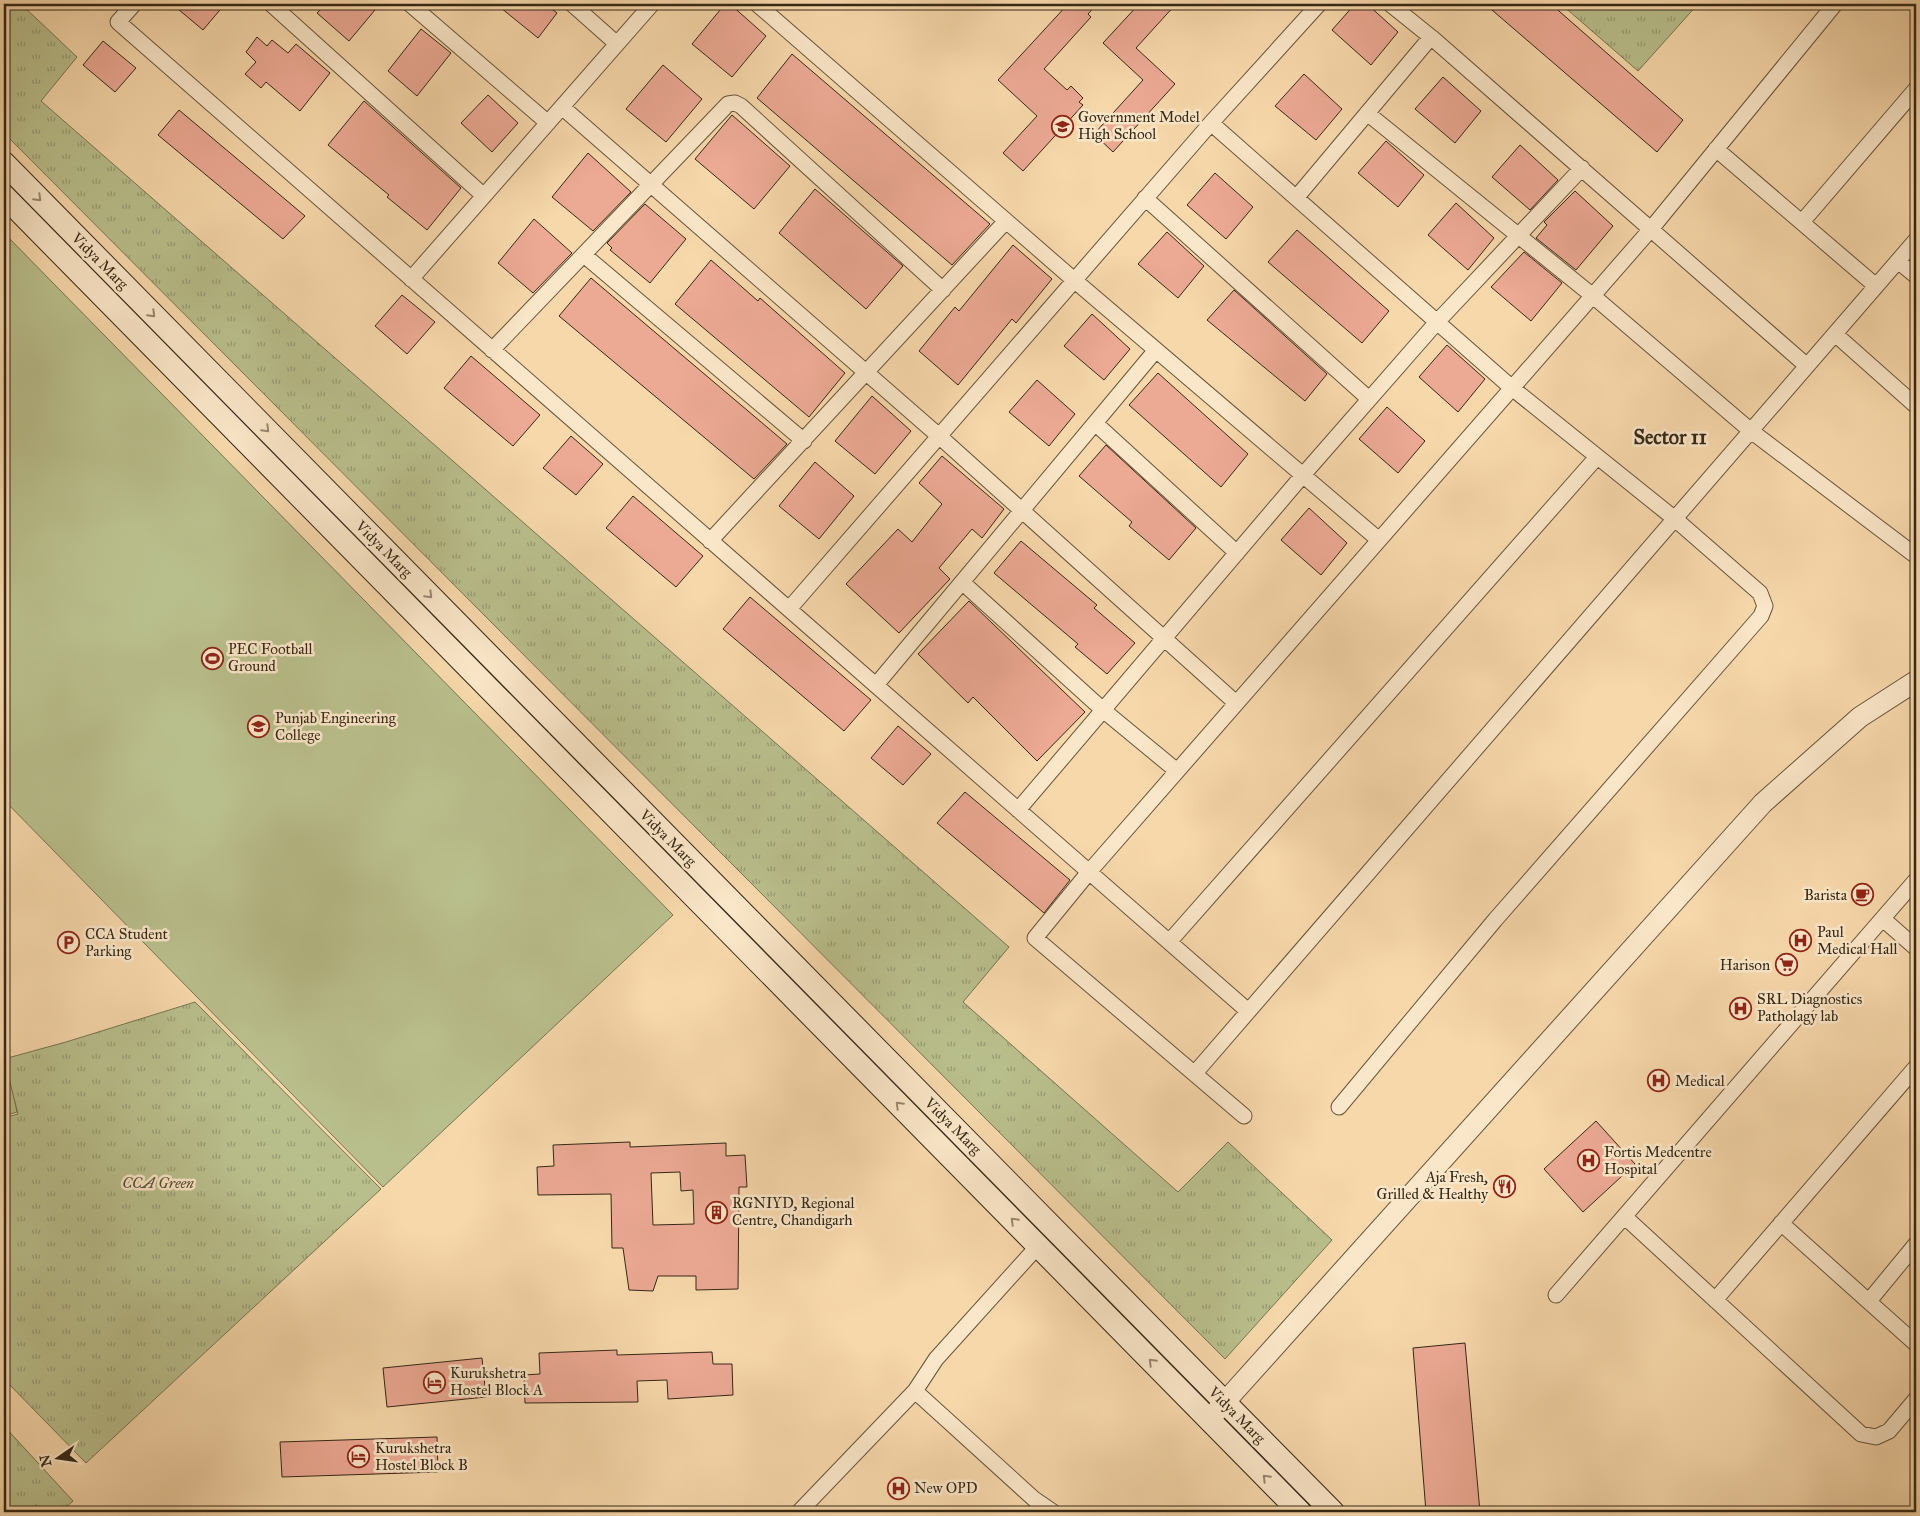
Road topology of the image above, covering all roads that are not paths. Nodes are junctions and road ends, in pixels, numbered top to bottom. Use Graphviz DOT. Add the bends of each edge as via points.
graph roads {
  1 [pos="134,4"];
  2 [pos="271,4"];
  3 [pos="410,4"];
  4 [pos="572,4"];
  5 [pos="652,4"];
  6 [pos="757,4"];
  7 [pos="1319,4"];
  8 [pos="1390,4"];
  9 [pos="1835,4"];
  10 [pos="1431,37"];
  11 [pos="617,44"];
  12 [pos="1916,90"];
  13 [pos="562,107"];
  14 [pos="1367,113"];
  15 [pos="1210,122"];
  16 [pos="548,123"];
  17 [pos="1716,149"];
  18 [pos="4,163"];
  19 [pos="1582,168"];
  20 [pos="651,185"];
  21 [pos="4,196"];
  22 [pos="484,196"];
  23 [pos="1145,198"];
  24 [pos="1296,198"];
  25 [pos="1006,220"];
  26 [pos="1802,222"];
  27 [pos="1651,229"];
  28 [pos="1519,236"];
  29 [pos="1916,240"];
  30 [pos="584,254"];
  31 [pos="1898,261"];
  32 [pos="1916,276"];
  33 [pos="411,279"];
  34 [pos="1074,280"];
  35 [pos="1876,286"];
  36 [pos="943,290"];
  37 [pos="1593,296"];
  38 [pos="1437,322"];
  39 [pos="1835,334"];
  40 [pos="492,350"];
  41 [pos="1156,350"];
  42 [pos="1807,366"];
  43 [pos="867,374"];
  44 [pos="1512,388"];
  45 [pos="1369,399"];
  46 [pos="1916,406"];
  47 [pos="1095,423"];
  48 [pos="1750,431"];
  49 [pos="939,436"];
  50 [pos="804,441"];
  51 [pos="1597,457"];
  52 [pos="1303,475"];
  53 [pos="1022,510"];
  54 [pos="1675,519"];
  55 [pos="1379,540"];
  56 [pos="710,541"];
  57 [pos="1237,553"];
  58 [pos="1916,556"];
  59 [pos="962,582"];
  60 [pos="789,609"];
  61 [pos="1165,639"];
  62 [pos="1916,681"];
  63 [pos="876,685"];
  64 [pos="1916,698"];
  65 [pos="1236,703"];
  66 [pos="1103,710"];
  67 [pos="1860,717"];
  68 [pos="1177,771"];
  69 [pos="1018,810"];
  70 [pos="1089,872"];
  71 [pos="1916,880"];
  72 [pos="1883,919"];
  73 [pos="1170,942"];
  74 [pos="1916,948"];
  75 [pos="1248,1011"];
  76 [pos="1916,1067"];
  77 [pos="1195,1073"];
  78 [pos="1338,1107"];
  79 [pos="1244,1116"];
  80 [pos="1625,1217"];
  81 [pos="1781,1223"];
  82 [pos="1916,1244"];
  83 [pos="1038,1246"];
  84 [pos="1556,1295"];
  85 [pos="1715,1300"];
  86 [pos="1868,1301"];
  87 [pos="1916,1344"];
  88 [pos="916,1391"];
  89 [pos="1916,1399"];
  90 [pos="1224,1402"];
  91 [pos="1209,1419"];
  92 [pos="799,1512"];
  93 [pos="1053,1512"];
  94 [pos="1300,1512"];
  95 [pos="1333,1512"];
  1 -- 33 [label="street" via="118,22"];
  2 -- 22 [label="street"];
  3 -- 16 [label="street"];
  4 -- 11 [label="street"];
  5 -- 11 [label="street"];
  6 -- 25 [label="street"];
  7 -- 15 [label="street"];
  8 -- 10 [label="street"];
  9 -- 17 [label="street"];
  10 -- 14 [label="street"];
  10 -- 19 [label="street"];
  11 -- 13 [label="street"];
  12 -- 26 [label="street"];
  13 -- 16 [label="street"];
  13 -- 20 [label="street"];
  14 -- 24 [label="street"];
  14 -- 28 [label="street"];
  15 -- 23 [label="street"];
  15 -- 24 [label="street"];
  16 -- 22 [label="street"];
  17 -- 26 [label="street"];
  17 -- 27 [label="street"];
  18 -- 90 [label="main road, Vidya Marg, one-way"];
  19 -- 27 [label="street"];
  19 -- 28 [label="street"];
  20 -- 30 [label="street"];
  20 -- 36 [label="street" via="728,104 735,103"];
  20 -- 43 [label="street"];
  83 -- 21 [label="main road, Vidya Marg, one-way"];
  22 -- 33 [label="street"];
  23 -- 34 [label="street"];
  23 -- 45 [label="street"];
  24 -- 38 [label="street"];
  25 -- 34 [label="street"];
  25 -- 36 [label="street"];
  26 -- 35 [label="street"];
  27 -- 37 [label="street"];
  27 -- 42 [label="street"];
  28 -- 37 [label="street"];
  28 -- 38 [label="street"];
  29 -- 31 [label="street"];
  30 -- 40 [label="street"];
  30 -- 50 [label="street"];
  31 -- 32 [label="street"];
  31 -- 35 [label="street"];
  33 -- 40 [label="street"];
  34 -- 41 [label="street"];
  34 -- 49 [label="street"];
  35 -- 39 [label="street"];
  36 -- 43 [label="street"];
  37 -- 44 [label="street"];
  37 -- 48 [label="street"];
  38 -- 44 [label="street"];
  38 -- 45 [label="street"];
  39 -- 42 [label="street"];
  39 -- 46 [label="street"];
  40 -- 56 [label="street"];
  41 -- 47 [label="street"];
  41 -- 52 [label="street"];
  42 -- 48 [label="street"];
  43 -- 49 [label="street"];
  43 -- 50 [label="street"];
  44 -- 51 [label="street"];
  44 -- 55 [label="street"];
  45 -- 52 [label="street"];
  47 -- 53 [label="street"];
  47 -- 57 [label="street"];
  48 -- 54 [label="street"];
  48 -- 58 [label="street"];
  49 -- 53 [label="street"];
  49 -- 60 [label="street"];
  50 -- 56 [label="street"];
  51 -- 54 [label="street"];
  51 -- 73 [label="street"];
  52 -- 55 [label="street"];
  52 -- 57 [label="street"];
  53 -- 59 [label="street"];
  53 -- 61 [label="street"];
  54 -- 75 [label="street"];
  54 -- 78 [label="street" via="1760,593 1765,606 1761,616 1495,920"];
  55 -- 65 [label="street"];
  56 -- 60 [label="street"];
  57 -- 61 [label="street"];
  59 -- 63 [label="street"];
  59 -- 66 [label="street"];
  60 -- 63 [label="street"];
  61 -- 65 [label="street"];
  61 -- 66 [label="street"];
  62 -- 67 [label="street"];
  63 -- 69 [label="street"];
  64 -- 67 [label="street"];
  65 -- 68 [label="street"];
  66 -- 68 [label="street"];
  66 -- 69 [label="street"];
  67 -- 90 [label="street" via="1763,803"];
  68 -- 70 [label="street"];
  69 -- 70 [label="street"];
  70 -- 73 [label="street"];
  70 -- 77 [label="street" via="1035,938"];
  71 -- 72 [label="street"];
  72 -- 74 [label="street"];
  72 -- 80 [label="street"];
  73 -- 75 [label="street"];
  75 -- 77 [label="street"];
  76 -- 81 [label="street"];
  77 -- 79 [label="street"];
  80 -- 84 [label="street"];
  80 -- 85 [label="street"];
  81 -- 85 [label="street"];
  81 -- 86 [label="street"];
  82 -- 86 [label="street"];
  83 -- 88 [label="street" via="936,1359"];
  91 -- 83 [label="main road, Vidya Marg, one-way"];
  85 -- 89 [label="street" via="1861,1434 1876,1437 1889,1431"];
  86 -- 87 [label="street"];
  88 -- 92 [label="street"];
  88 -- 93 [label="street" via="1034,1499"];
  90 -- 91 [label="street"];
  90 -- 95 [label="main road, Vidya Marg"];
  94 -- 91 [label="main road, Vidya Marg, one-way"];
}
